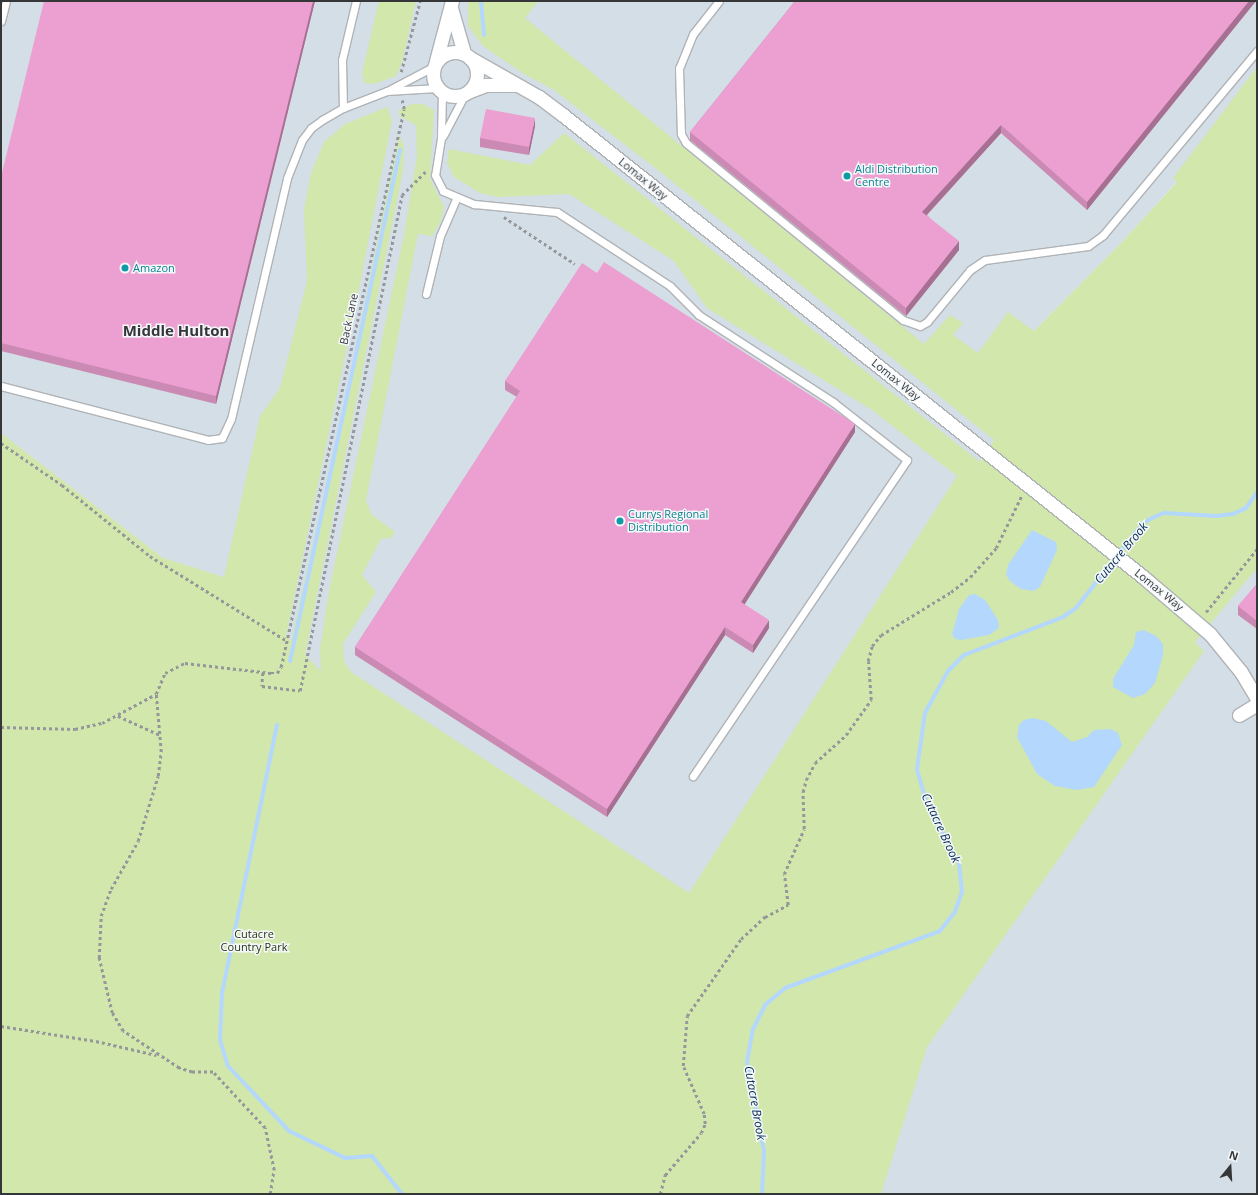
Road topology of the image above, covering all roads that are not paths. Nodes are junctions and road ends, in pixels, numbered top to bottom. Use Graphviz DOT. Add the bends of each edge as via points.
graph roads {
  1 [pos="6,1"];
  2 [pos="356,1"];
  3 [pos="719,1"];
  4 [pos="452,5"];
  5 [pos="1,21"];
  6 [pos="1257,51"];
  7 [pos="467,56"];
  8 [pos="435,64"];
  9 [pos="514,85"];
  10 [pos="399,87"];
  11 [pos="440,91"];
  12 [pos="468,92"];
  13 [pos="343,108"];
  14 [pos="441,138"];
  15 [pos="456,199"];
  16 [pos="426,294"];
  17 [pos="1,386"];
  18 [pos="1257,699"];
  19 [pos="1257,704"];
  20 [pos="1238,715"];
  21 [pos="693,776"];
  1 -- 5 [label="lane"];
  2 -- 13 [label="lane" via="342,60"];
  3 -- 6 [label="lane" via="693,34 679,68 679,123 683,138 903,320 920,326 928,322 970,270 985,260 1088,246 1103,235"];
  4 -- 7 [label="street"];
  4 -- 8 [label="street"];
  7 -- 8 [label="street" via="449,52"];
  7 -- 9 [label="street, Lomax Way"];
  7 -- 12 [label="street" via="477,71 474,85"];
  8 -- 10 [label="lane"];
  8 -- 11 [label="street" via="433,82"];
  9 -- 12 [label="street" via="486,85"];
  9 -- 18 [label="street, Lomax Way" via="563,115 1142,576 1210,634 1242,672"];
  10 -- 11 [label="lane"];
  10 -- 13 [label="lane"];
  11 -- 12 [label="street" via="454,97"];
  11 -- 14 [label="lane"];
  12 -- 14 [label="lane"];
  13 -- 17 [label="lane" via="311,128 294,156 231,419 222,438 208,440"];
  14 -- 15 [label="lane" via="435,175 443,191"];
  15 -- 16 [label="lane" via="440,236"];
  15 -- 21 [label="lane" via="474,204 557,212 670,286 699,315 833,402 907,460"];
  19 -- 20 [label="street"];
}
